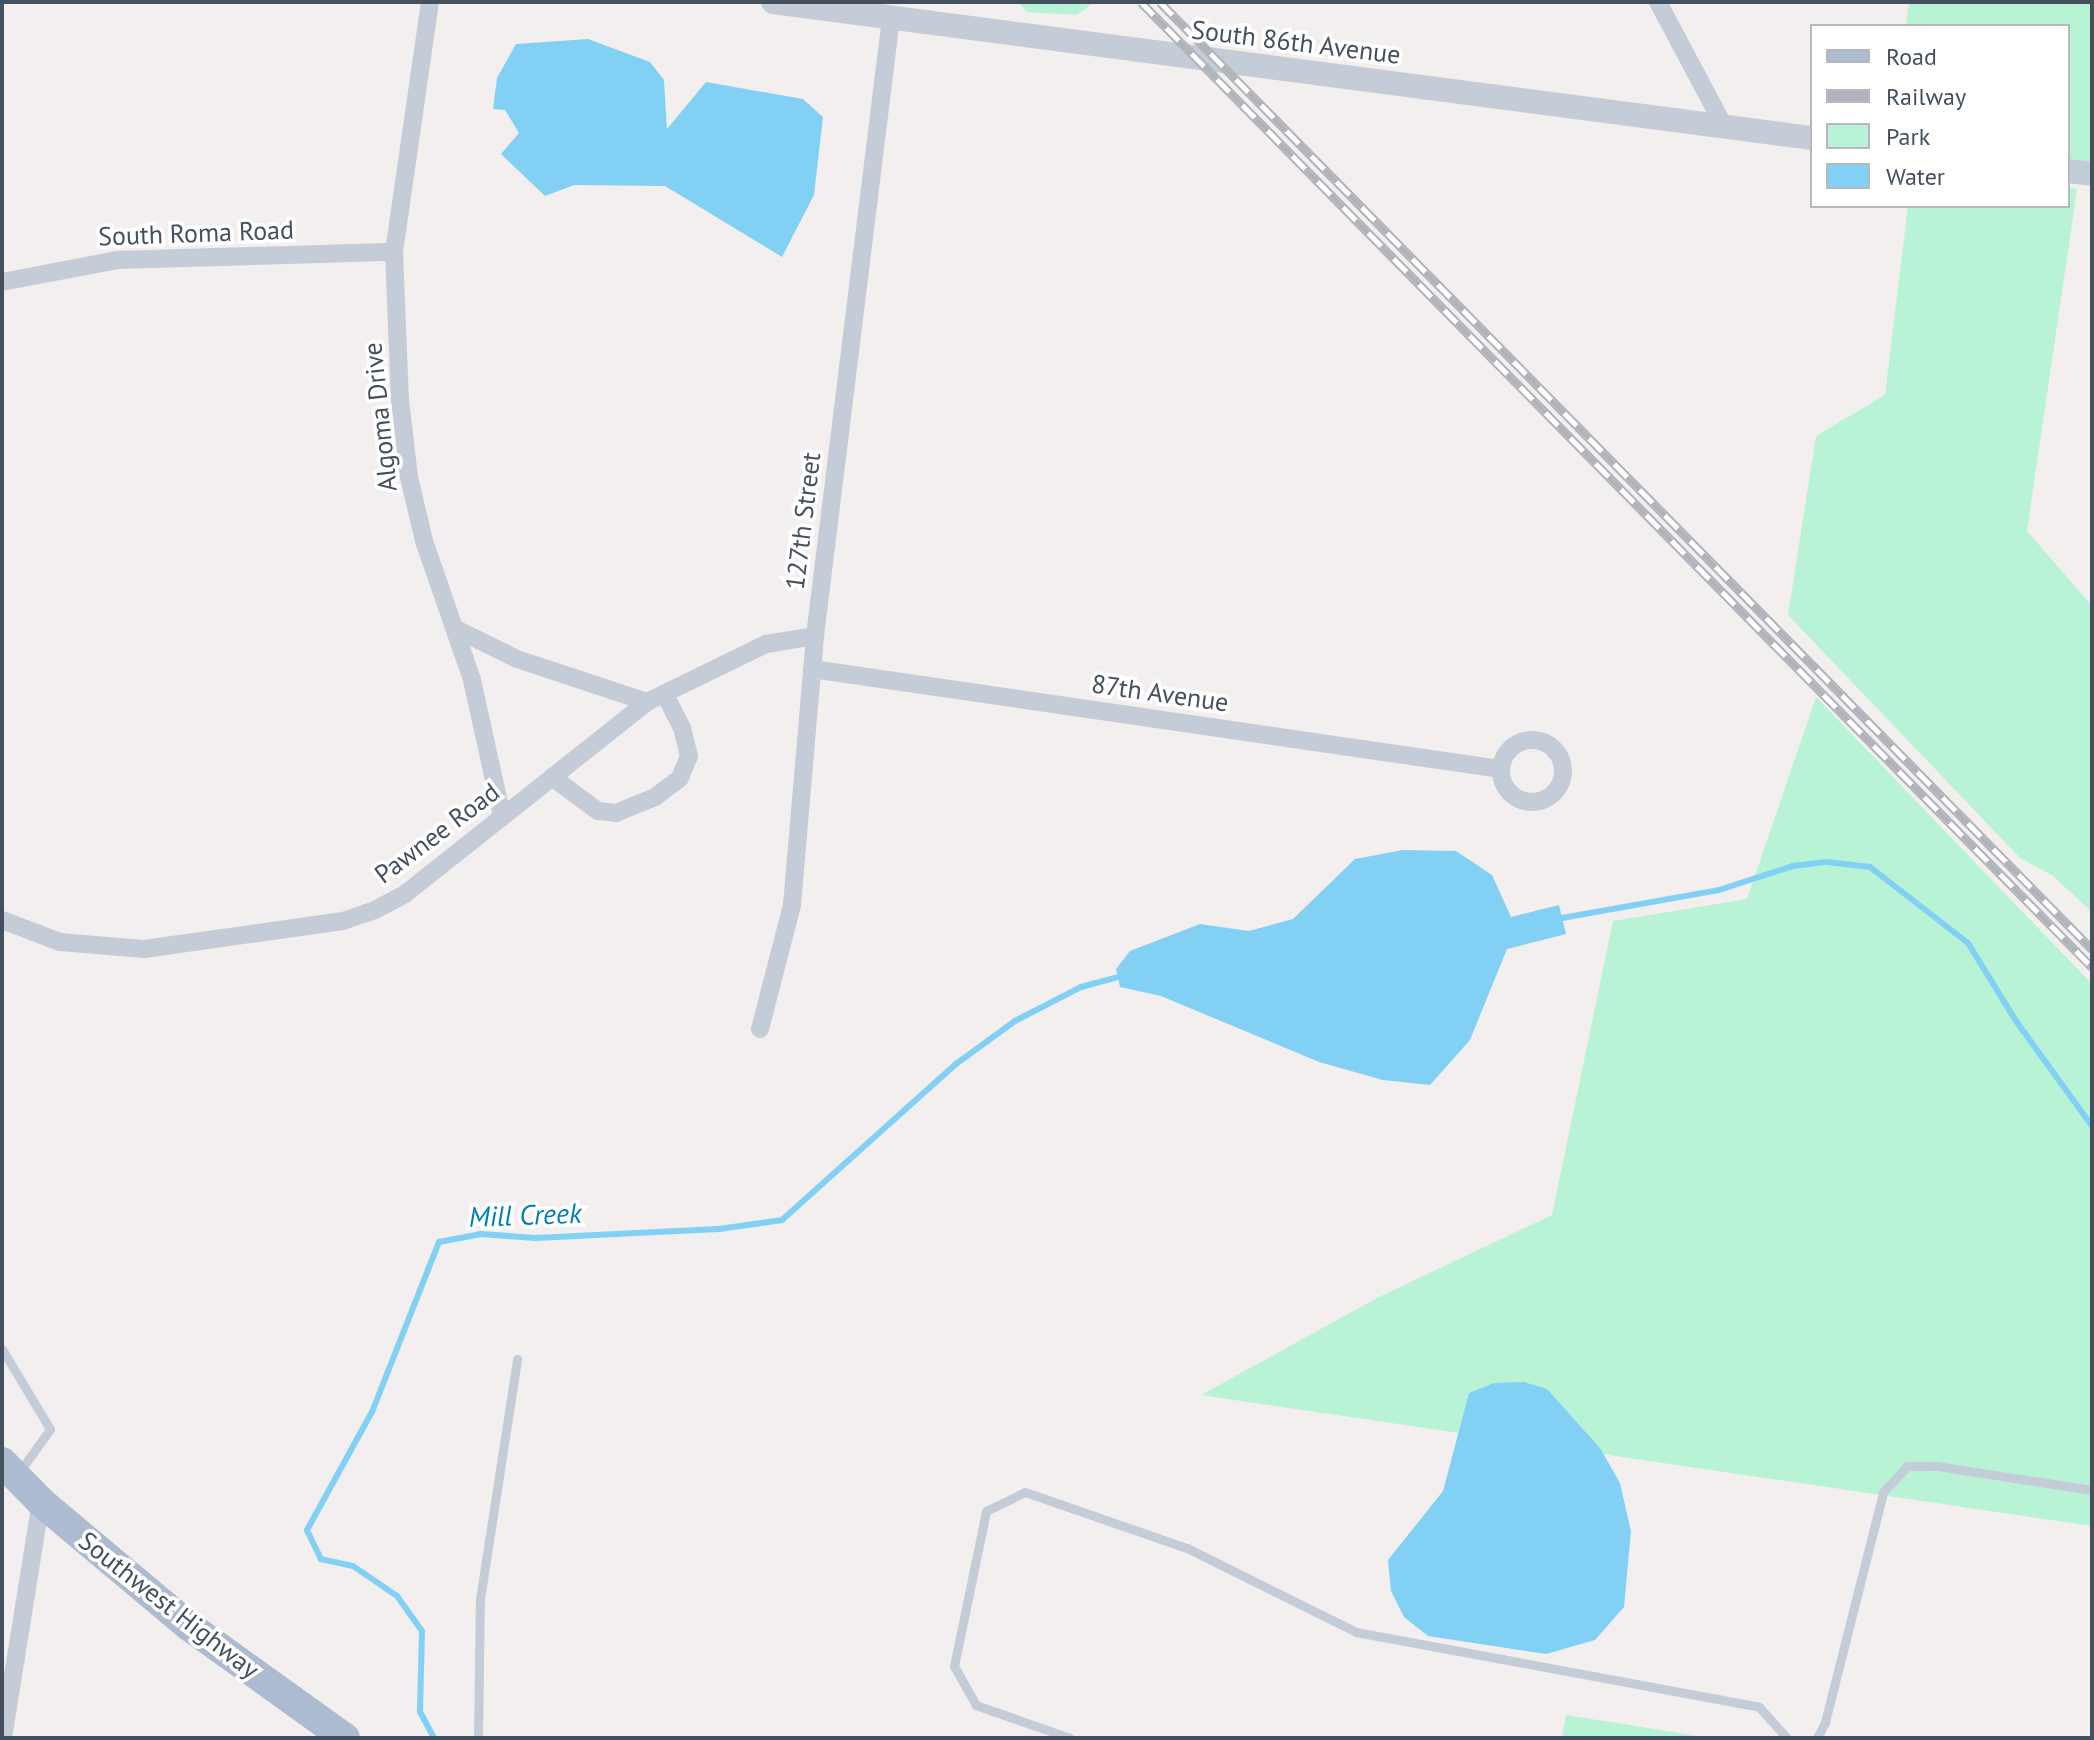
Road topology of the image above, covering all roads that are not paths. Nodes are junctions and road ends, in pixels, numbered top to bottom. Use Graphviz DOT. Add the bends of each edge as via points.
graph roads {
  1 [pos="430,2"];
  2 [pos="773,2"];
  3 [pos="1658,2"];
  4 [pos="891,18"];
  5 [pos="1724,126"];
  6 [pos="1810,138"];
  7 [pos="2070,171"];
  8 [pos="2092,174"];
  9 [pos="394,252"];
  10 [pos="2,282"];
  11 [pos="456,629"];
  12 [pos="815,636"];
  13 [pos="812,669"];
  14 [pos="666,696"];
  15 [pos="647,702"];
  16 [pos="1500,769"];
  17 [pos="552,777"];
  18 [pos="502,817"];
  19 [pos="2,920"];
  20 [pos="760,1029"];
  21 [pos="2,1349"];
  22 [pos="517,1359"];
  23 [pos="9,1470"];
  24 [pos="2092,1490"];
  25 [pos="41,1502"];
  26 [pos="3,1738"];
  27 [pos="345,1738"];
  28 [pos="478,1738"];
  29 [pos="1070,1738"];
  30 [pos="1787,1738"];
  31 [pos="1817,1738"];
  1 -- 9 [label="street, Algoma Drive"];
  2 -- 4 [label="street, South 86th Avenue"];
  3 -- 5 [label="street"];
  4 -- 5 [label="street, South 86th Avenue"];
  4 -- 12 [label="street, 127th Street"];
  5 -- 6 [label="street, South 86th Avenue"];
  7 -- 8 [label="street"];
  9 -- 10 [label="street, South Roma Road" via="117,260"];
  9 -- 11 [label="street, Algoma Drive" via="409,477 424,541"];
  11 -- 15 [label="street" via="517,659"];
  11 -- 18 [label="street, Algoma Drive"];
  12 -- 13 [label="street, 127th Street"];
  12 -- 14 [label="street, Pawnee Road" via="766,644"];
  13 -- 16 [label="street, 87th Avenue"];
  13 -- 20 [label="street, 127th Street" via="792,905"];
  14 -- 15 [label="street, Pawnee Road"];
  14 -- 17 [label="street" via="689,756 680,778 655,797 616,813 598,811"];
  15 -- 17 [label="street, Pawnee Road"];
  17 -- 18 [label="street, Pawnee Road"];
  18 -- 19 [label="street, Pawnee Road" via="405,894 343,921 144,949 60,942"];
  21 -- 23 [label="lane" via="50,1429"];
  22 -- 28 [label="lane" via="480,1599"];
  23 -- 25 [label="main road, Southwest Highway"];
  24 -- 31 [label="lane" via="1907,1466 1883,1492"];
  25 -- 26 [label="street"];
  25 -- 27 [label="main road, Southwest Highway" via="189,1626"];
  29 -- 30 [label="lane" via="976,1705 954,1666 986,1511 1025,1492 1187,1548 1356,1632 1759,1707"];
}
